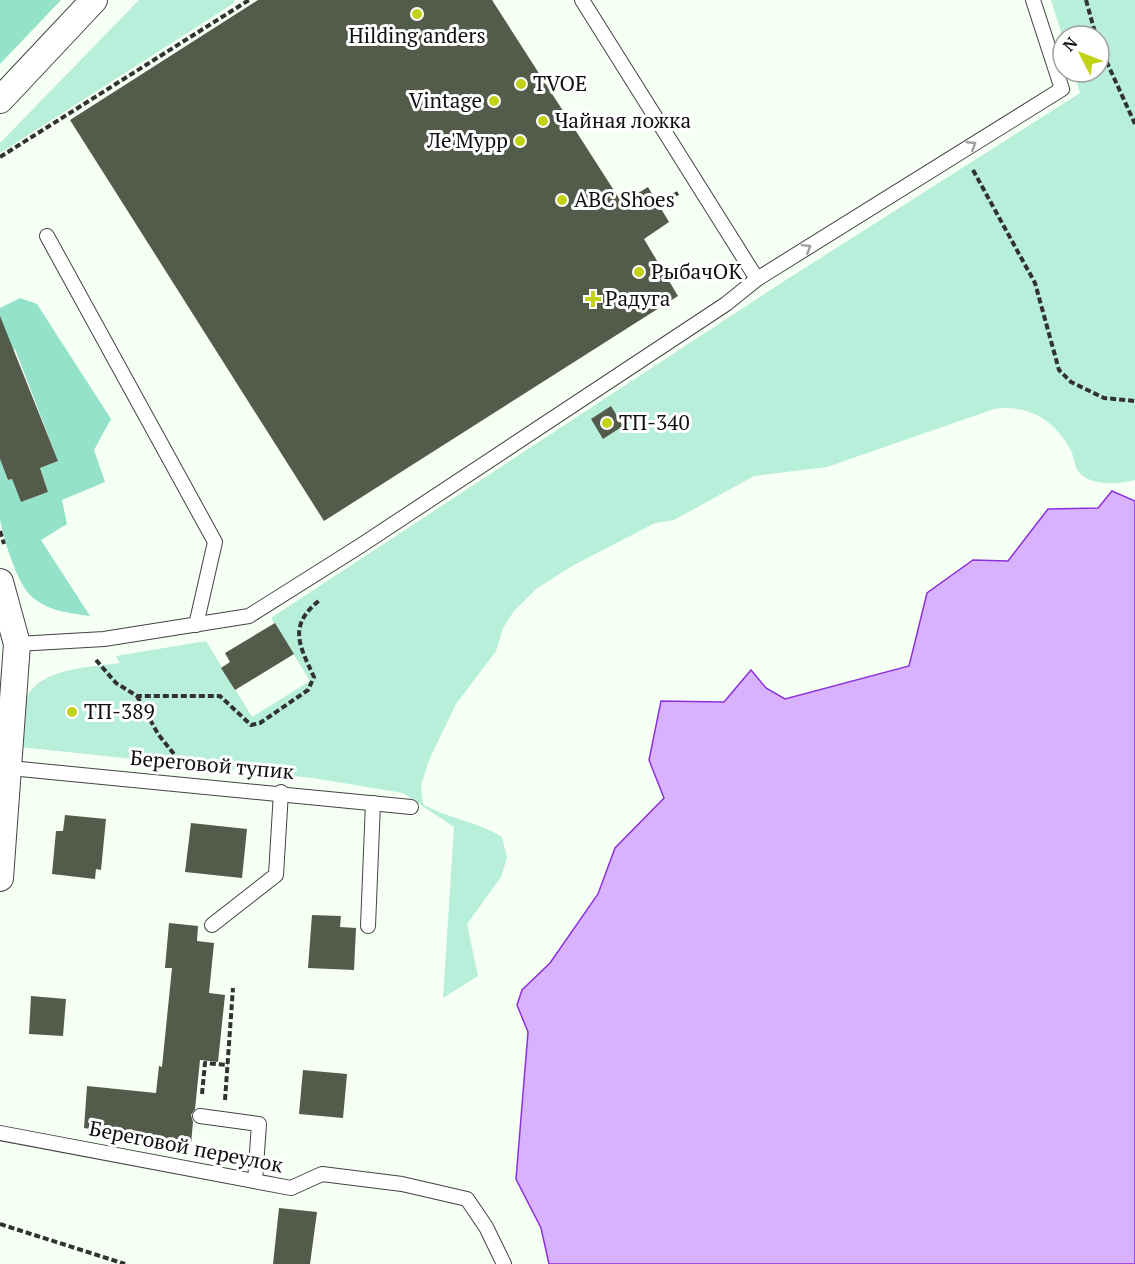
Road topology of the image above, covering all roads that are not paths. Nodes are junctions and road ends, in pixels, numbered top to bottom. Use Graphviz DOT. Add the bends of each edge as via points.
graph roads {
  1 [pos="94,0"];
  2 [pos="582,0"];
  3 [pos="1033,0"];
  4 [pos="0,100"];
  5 [pos="47,236"];
  6 [pos="757,279"];
  7 [pos="0,582"];
  8 [pos="196,625"];
  9 [pos="17,644"];
  10 [pos="10,768"];
  11 [pos="281,792"];
  12 [pos="3,803"];
  13 [pos="373,803"];
  14 [pos="411,807"];
  15 [pos="0,878"];
  16 [pos="212,925"];
  17 [pos="368,926"];
  18 [pos="200,1116"];
  19 [pos="0,1133"];
  20 [pos="255,1181"];
  21 [pos="504,1264"];
  1 -- 4 [label="street"];
  2 -- 6 [label="lane"];
  6 -- 3 [label="lane, one-way" via="1062,89"];
  5 -- 8 [label="lane" via="215,542"];
  6 -- 8 [label="lane" via="706,317 249,616"];
  7 -- 9 [label="street"];
  8 -- 9 [label="lane" via="104,639"];
  9 -- 10 [label="street"];
  10 -- 11 [label="lane, Береговой тупик"];
  10 -- 12 [label="street"];
  11 -- 13 [label="lane, Береговой тупик"];
  11 -- 16 [label="lane" via="276,875"];
  12 -- 15 [label="street"];
  13 -- 14 [label="lane, Береговой тупик"];
  13 -- 17 [label="lane"];
  18 -- 20 [label="lane" via="259,1124"];
  19 -- 20 [label="lane, Береговой переулок"];
  20 -- 21 [label="lane, Береговой переулок" via="291,1188 322,1174 402,1184 467,1199"];
}
